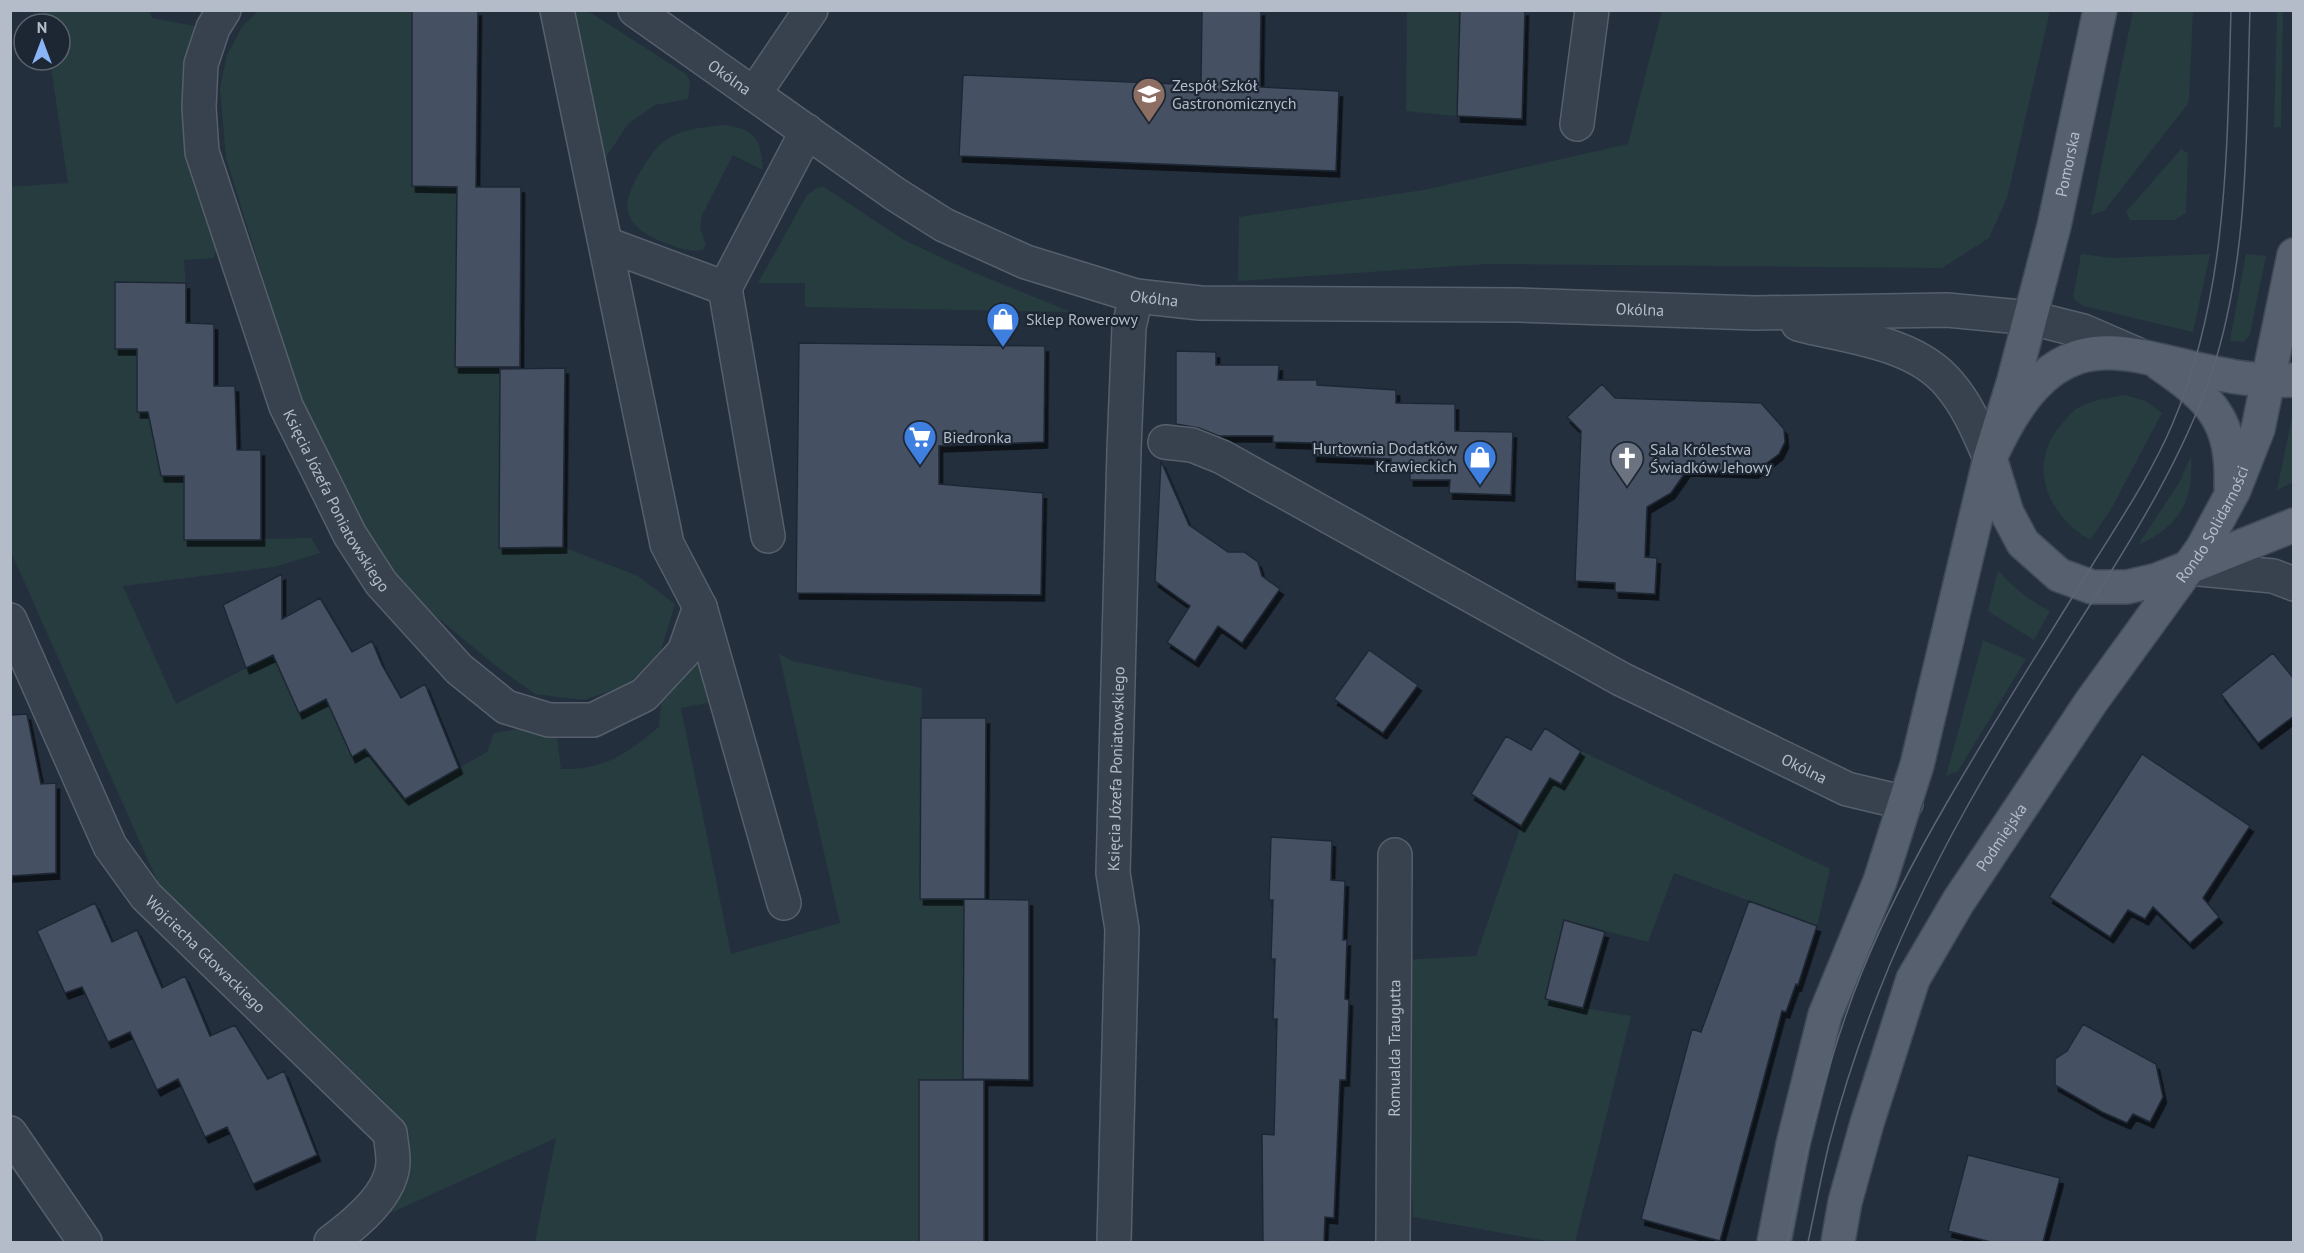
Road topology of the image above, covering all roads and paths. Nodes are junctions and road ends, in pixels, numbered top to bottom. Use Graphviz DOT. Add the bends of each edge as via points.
graph roads {
  1 [pos="224,10"];
  2 [pos="557,10"];
  3 [pos="635,10"];
  4 [pos="810,10"];
  5 [pos="1592,10"];
  6 [pos="2100,10"];
  7 [pos="754,94"];
  8 [pos="1577,124"];
  9 [pos="807,131"];
  10 [pos="606,244"];
  11 [pos="2294,255"];
  12 [pos="725,288"];
  13 [pos="1136,296"];
  14 [pos="1755,313"];
  15 [pos="2031,318"];
  16 [pos="2136,354"];
  17 [pos="2281,381"];
  18 [pos="1165,442"];
  19 [pos="1990,458"];
  20 [pos="2230,497"];
  21 [pos="2294,525"];
  22 [pos="768,536"];
  23 [pos="2189,568"];
  24 [pos="2294,584"];
  25 [pos="700,607"];
  26 [pos="10,620"];
  27 [pos="1905,803"];
  28 [pos="1395,855"];
  29 [pos="784,903"];
  30 [pos="10,1134"];
  31 [pos="85,1242"];
  32 [pos="331,1242"];
  33 [pos="1114,1242"];
  34 [pos="1393,1242"];
  35 [pos="1774,1242"];
  36 [pos="1838,1242"];
  1 -- 25 [label="street, Księcia Józefa Poniatowskiego" via="213,28 201,64 202,152 286,406 350,535 381,583 467,676 506,707 549,720 593,720 644,695 684,652"];
  2 -- 10 [label="street"];
  3 -- 7 [label="street, Okólna"];
  4 -- 7 [label="street"];
  5 -- 8 [label="street"];
  6 -- 15 [label="main road, Pomorska"];
  7 -- 9 [label="street, Okólna"];
  9 -- 12 [label="street"];
  9 -- 13 [label="street, Okólna" via="913,206 971,239 1056,273"];
  10 -- 12 [label="street"];
  10 -- 25 [label="street" via="667,544"];
  11 -- 17 [label="main road"];
  12 -- 22 [label="street"];
  13 -- 14 [label="street, Okólna" via="1211,303 1518,305"];
  13 -- 33 [label="street, Księcia Józefa Poniatowskiego" via="1129,327 1124,450 1113,873 1122,929"];
  14 -- 15 [label="street, Okólna" via="1947,310"];
  14 -- 19 [label="street, Okólna" via="1900,350 1918,360 1949,382"];
  15 -- 16 [label="street" via="2083,331"];
  15 -- 19 [label="main road"];
  16 -- 17 [label="main road" via="2247,379"];
  16 -- 19 [label="main road" via="2105,352 2078,357 2050,371 2019,404"];
  16 -- 20 [label="main road" via="2160,364 2187,383 2223,425 2231,469"];
  17 -- 20 [label="main road, Rondo Solidarności"];
  18 -- 27 [label="street, Okólna" via="1192,445 1222,457 1622,679 1847,789"];
  19 -- 23 [label="main road, Rondo Solidarności" via="2014,530 2035,556 2059,575 2081,584 2113,589 2140,585"];
  19 -- 27 [label="main road"];
  20 -- 23 [label="main road, Rondo Solidarności"];
  21 -- 23 [label="main road"];
  23 -- 24 [label="street" via="2273,576"];
  23 -- 36 [label="main road, Podmiejska" via="2091,702 1983,863 1913,979 1867,1123"];
  25 -- 29 [label="street"];
  26 -- 32 [label="street, Wojciecha Głowackiego" via="110,846 146,896 390,1133 393,1164 382,1192 350,1228"];
  27 -- 35 [label="main road" via="1880,881 1825,1015"];
  28 -- 34 [label="street, Romualda Traugutta"];
  30 -- 31 [label="street"];
}
